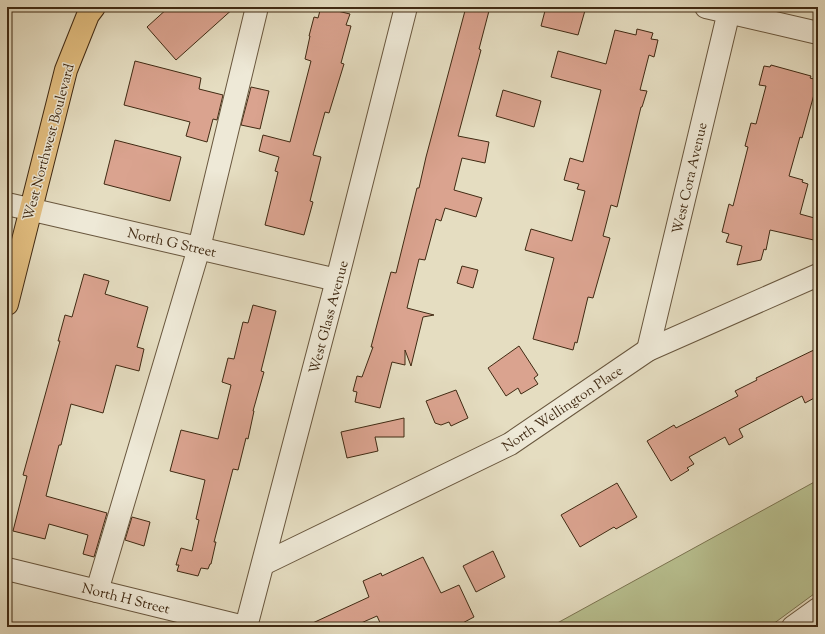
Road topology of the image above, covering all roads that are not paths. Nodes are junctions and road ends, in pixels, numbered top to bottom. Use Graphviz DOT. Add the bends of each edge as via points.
graph roads {
  1 [pos="257,7"];
  2 [pos="406,7"];
  3 [pos="706,7"];
  4 [pos="90,10"];
  5 [pos="729,10"];
  6 [pos="818,33"];
  7 [pos="7,204"];
  8 [pos="30,209"];
  9 [pos="199,248"];
  10 [pos="818,275"];
  11 [pos="338,280"];
  12 [pos="7,304"];
  13 [pos="648,350"];
  14 [pos="263,564"];
  15 [pos="7,569"];
  16 [pos="98,591"];
  17 [pos="818,609"];
  18 [pos="245,627"];
  19 [pos="793,627"];
  1 -- 9 [label="street"];
  2 -- 11 [label="street, West Glass Avenue"];
  3 -- 5 [label="street"];
  4 -- 8 [label="main road, West Northwest Boulevard" via="66,70"];
  5 -- 6 [label="street"];
  5 -- 13 [label="street, West Cora Avenue"];
  7 -- 8 [label="street, North G Street"];
  8 -- 9 [label="street, North G Street"];
  8 -- 12 [label="main road, West Northwest Boulevard"];
  9 -- 11 [label="street, North G Street"];
  9 -- 16 [label="street"];
  10 -- 13 [label="street, North Wellington Place"];
  11 -- 14 [label="street, West Glass Avenue"];
  13 -- 14 [label="street, North Wellington Place" via="510,444"];
  14 -- 18 [label="street, West Glass Avenue"];
  15 -- 16 [label="street, North H Street"];
  16 -- 18 [label="street, North H Street"];
  17 -- 19 [label="street"];
}
